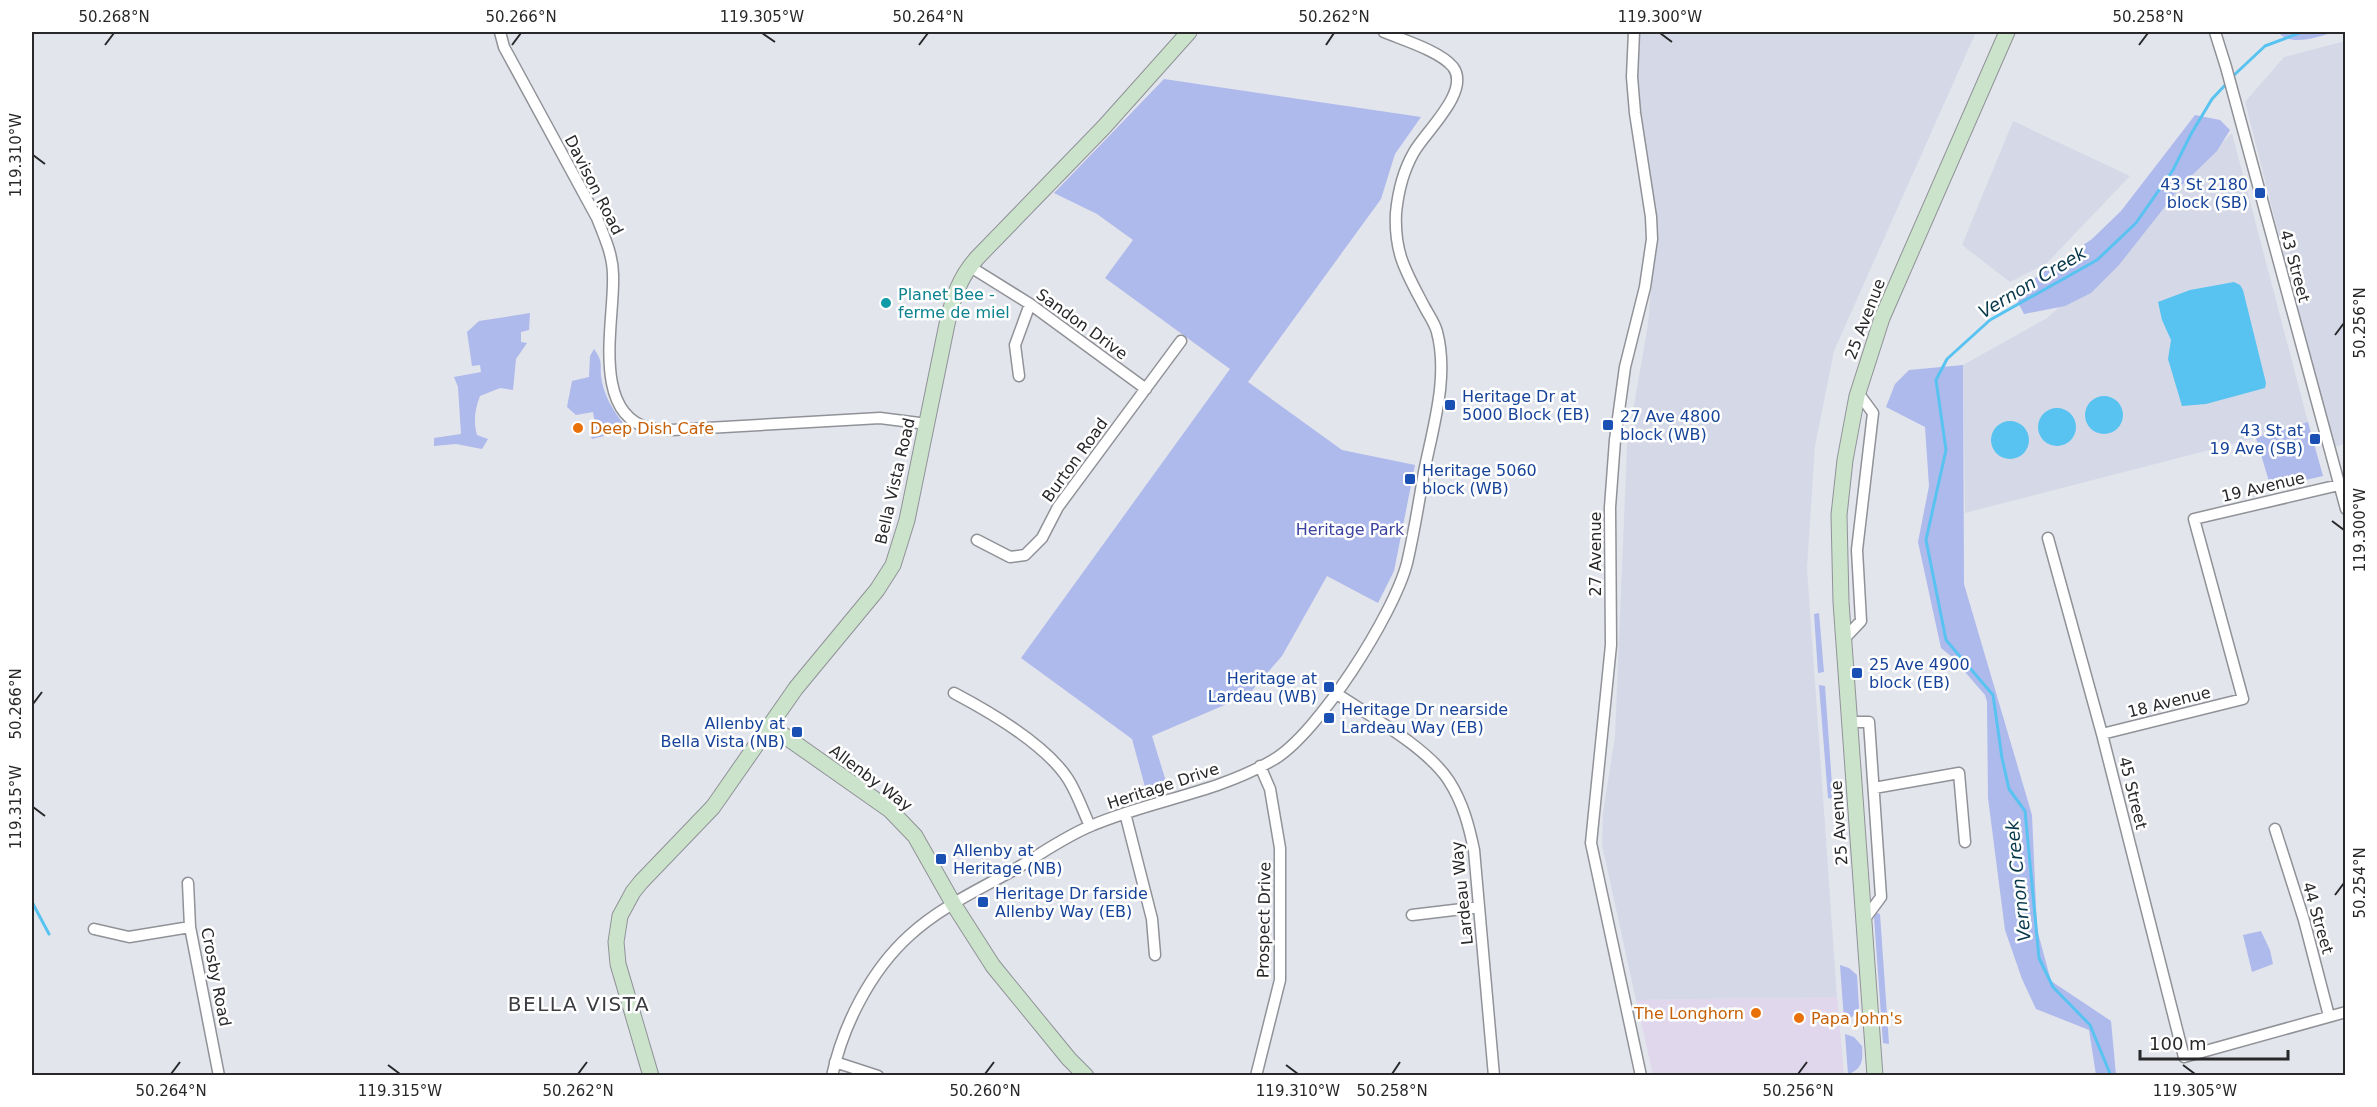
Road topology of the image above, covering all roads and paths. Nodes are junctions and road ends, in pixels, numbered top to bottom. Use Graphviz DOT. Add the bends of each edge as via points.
graph roads {
  1 [pos="500,32"];
  2 [pos="1189,32"];
  3 [pos="1384,32"];
  4 [pos="1634,32"];
  5 [pos="2007,32"];
  6 [pos="2215,32"];
  7 [pos="969,266"];
  8 [pos="1030,304"];
  9 [pos="1181,341"];
  10 [pos="1019,376"];
  11 [pos="1146,389"];
  12 [pos="1862,398"];
  13 [pos="927,424"];
  14 [pos="2339,485"];
  15 [pos="2346,509"];
  16 [pos="2048,538"];
  17 [pos="977,540"];
  18 [pos="1843,640"];
  19 [pos="954,693"];
  20 [pos="1337,694"];
  21 [pos="2242,699"];
  22 [pos="1849,722"];
  23 [pos="769,725"];
  24 [pos="2102,734"];
  25 [pos="1260,766"];
  26 [pos="1874,788"];
  27 [pos="1125,813"];
  28 [pos="1090,826"];
  29 [pos="2276,829"];
  30 [pos="1965,842"];
  31 [pos="188,883"];
  32 [pos="954,904"];
  33 [pos="1479,907"];
  34 [pos="1412,915"];
  35 [pos="1864,920"];
  36 [pos="190,927"];
  37 [pos="94,929"];
  38 [pos="1155,955"];
  39 [pos="2346,1012"];
  40 [pos="2329,1016"];
  41 [pos="835,1062"];
  42 [pos="219,1076"];
  43 [pos="651,1076"];
  44 [pos="832,1076"];
  45 [pos="878,1076"];
  46 [pos="1086,1076"];
  47 [pos="1257,1076"];
  48 [pos="1494,1076"];
  49 [pos="1641,1076"];
  50 [pos="1875,1076"];
  1 -- 13 [label="street, Davison Road" via="504,47 597,218 608,247 613,274 609,375 616,399 630,417 648,428 672,430 880,417"];
  2 -- 7 [label="street, Bella Vista Road" via="1104,127"];
  3 -- 20 [label="street, Heritage Drive" via="1444,60 1454,69 1458,82 1454,96 1408,163 1395,228 1399,256 1437,330 1442,378 1406,566 1389,607"];
  4 -- 49 [label="street, 27 Avenue" via="1635,113 1652,239 1625,368 1615,440 1610,507 1611,645 1592,843"];
  5 -- 18 [label="street, 25 Avenue" via="1882,318 1857,396 1839,515"];
  6 -- 14 [label="street, 43 Street"];
  7 -- 8 [label="street, Sandon Drive"];
  7 -- 13 [label="street, Bella Vista Road" via="954,295"];
  8 -- 10 [label="street" via="1015,345"];
  8 -- 11 [label="street, Sandon Drive"];
  9 -- 11 [label="street, Burton Road"];
  11 -- 17 [label="street, Burton Road" via="1058,507 1042,538 1025,555 1010,557"];
  12 -- 18 [label="street" via="1874,412 1857,550 1861,621"];
  13 -- 23 [label="street, Bella Vista Road" via="908,520 893,566"];
  14 -- 15 [label="street, 43 Street"];
  14 -- 21 [label="street, 19 Avenue" via="2194,519"];
  16 -- 24 [label="street, 45 Street"];
  18 -- 22 [label="street, 25 Avenue"];
  19 -- 28 [label="street" via="991,712 1044,753 1068,779"];
  20 -- 25 [label="street, Heritage Drive" via="1301,738"];
  20 -- 33 [label="street, Lardeau Way" via="1416,747 1448,780 1468,824"];
  21 -- 24 [label="street, 18 Avenue"];
  22 -- 26 [label="street" via="1869,722"];
  22 -- 35 [label="street, 25 Avenue"];
  23 -- 32 [label="street, Allenby Way" via="890,810 915,836"];
  23 -- 43 [label="street, Bella Vista Road" via="713,807 641,882 620,916 618,964"];
  24 -- 40 [label="street, 45 Street" via="2184,1057"];
  25 -- 27 [label="street, Heritage Drive" via="1205,791"];
  25 -- 47 [label="street, Prospect Drive" via="1270,789 1280,848 1280,980"];
  26 -- 30 [label="street" via="1959,773"];
  26 -- 35 [label="street" via="1881,897"];
  27 -- 28 [label="street, Heritage Drive"];
  27 -- 38 [label="street" via="1152,919"];
  28 -- 32 [label="street, Heritage Drive"];
  29 -- 40 [label="street, 44 Street"];
  31 -- 36 [label="street, Crosby Road"];
  32 -- 41 [label="street, Heritage Drive" via="925,923 894,952 852,1014"];
  32 -- 46 [label="street, Allenby Way" via="993,966"];
  33 -- 34 [label="street"];
  33 -- 48 [label="street, Lardeau Way"];
  35 -- 50 [label="street, 25 Avenue"];
  36 -- 37 [label="street" via="129,937"];
  36 -- 42 [label="street, Crosby Road"];
  39 -- 40 [label="street"];
  41 -- 44 [label="street, Heritage Drive"];
  41 -- 45 [label="street"];
}
